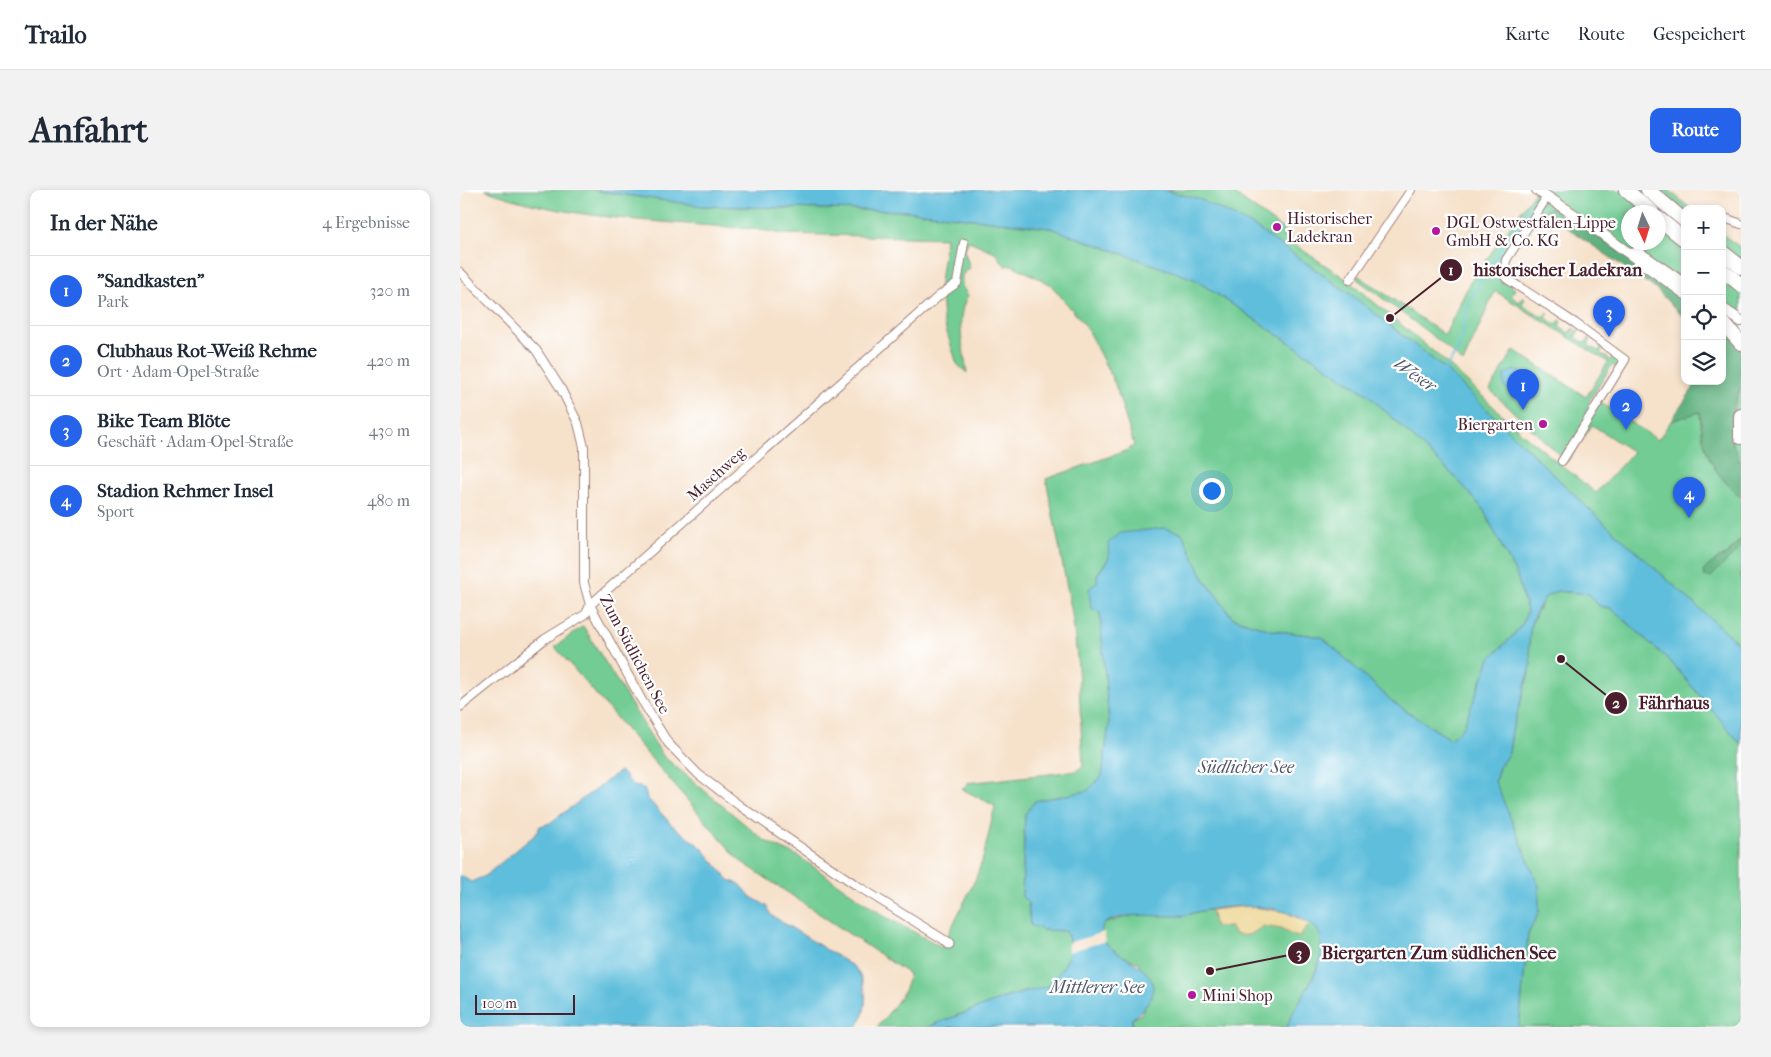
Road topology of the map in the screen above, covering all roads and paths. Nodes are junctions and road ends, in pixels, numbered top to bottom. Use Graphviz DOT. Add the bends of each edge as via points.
graph roads {
  1 [pos="1411,190"];
  2 [pos="1536,190"];
  3 [pos="1626,190"];
  4 [pos="1648,190"];
  5 [pos="1547,197"];
  6 [pos="1644,205"];
  7 [pos="1681,218"];
  8 [pos="1726,218"];
  9 [pos="1741,224"];
  10 [pos="1666,225"];
  11 [pos="1594,228"];
  12 [pos="1681,237"];
  13 [pos="964,243"];
  14 [pos="1726,252"];
  15 [pos="1726,254"];
  16 [pos="1741,259"];
  17 [pos="1741,267"];
  18 [pos="460,272"];
  19 [pos="1726,273"];
  20 [pos="1350,280"];
  21 [pos="1681,281"];
  22 [pos="1741,285"];
  23 [pos="1681,291"];
  24 [pos="1726,318"];
  25 [pos="1741,320"];
  26 [pos="1726,321"];
  27 [pos="1726,323"];
  28 [pos="1741,334"];
  29 [pos="1741,343"];
  30 [pos="1741,416"];
  31 [pos="1741,437"];
  32 [pos="1562,461"];
  33 [pos="590,605"];
  34 [pos="460,707"];
  35 [pos="947,943"];
  1 -- 20 [label="street"];
  2 -- 5 [label="main road"];
  3 -- 6 [label="highway"];
  4 -- 7 [label="highway"];
  5 -- 11 [label="main road"];
  5 -- 32 [label="street" via="1506,260 1504,275 1625,360"];
  8 -- 9 [label="street"];
  10 -- 12 [label="highway"];
  11 -- 21 [label="main road" via="1625,244"];
  11 -- 23 [label="main road"];
  13 -- 33 [label="street, Maschweg" via="957,284 940,295"];
  14 -- 16 [label="highway"];
  15 -- 17 [label="highway"];
  18 -- 33 [label="street, Zum Südlichen See" via="536,350 561,388 578,423 584,447 584,583"];
  19 -- 22 [label="highway"];
  24 -- 25 [label="main road"];
  26 -- 28 [label="main road"];
  27 -- 29 [label="highway"];
  30 -- 31 [label="highway"];
  33 -- 34 [label="street, Maschweg" via="586,614 545,639"];
  33 -- 35 [label="street, Zum Südlichen See" via="668,743 698,774 856,885"];
}
